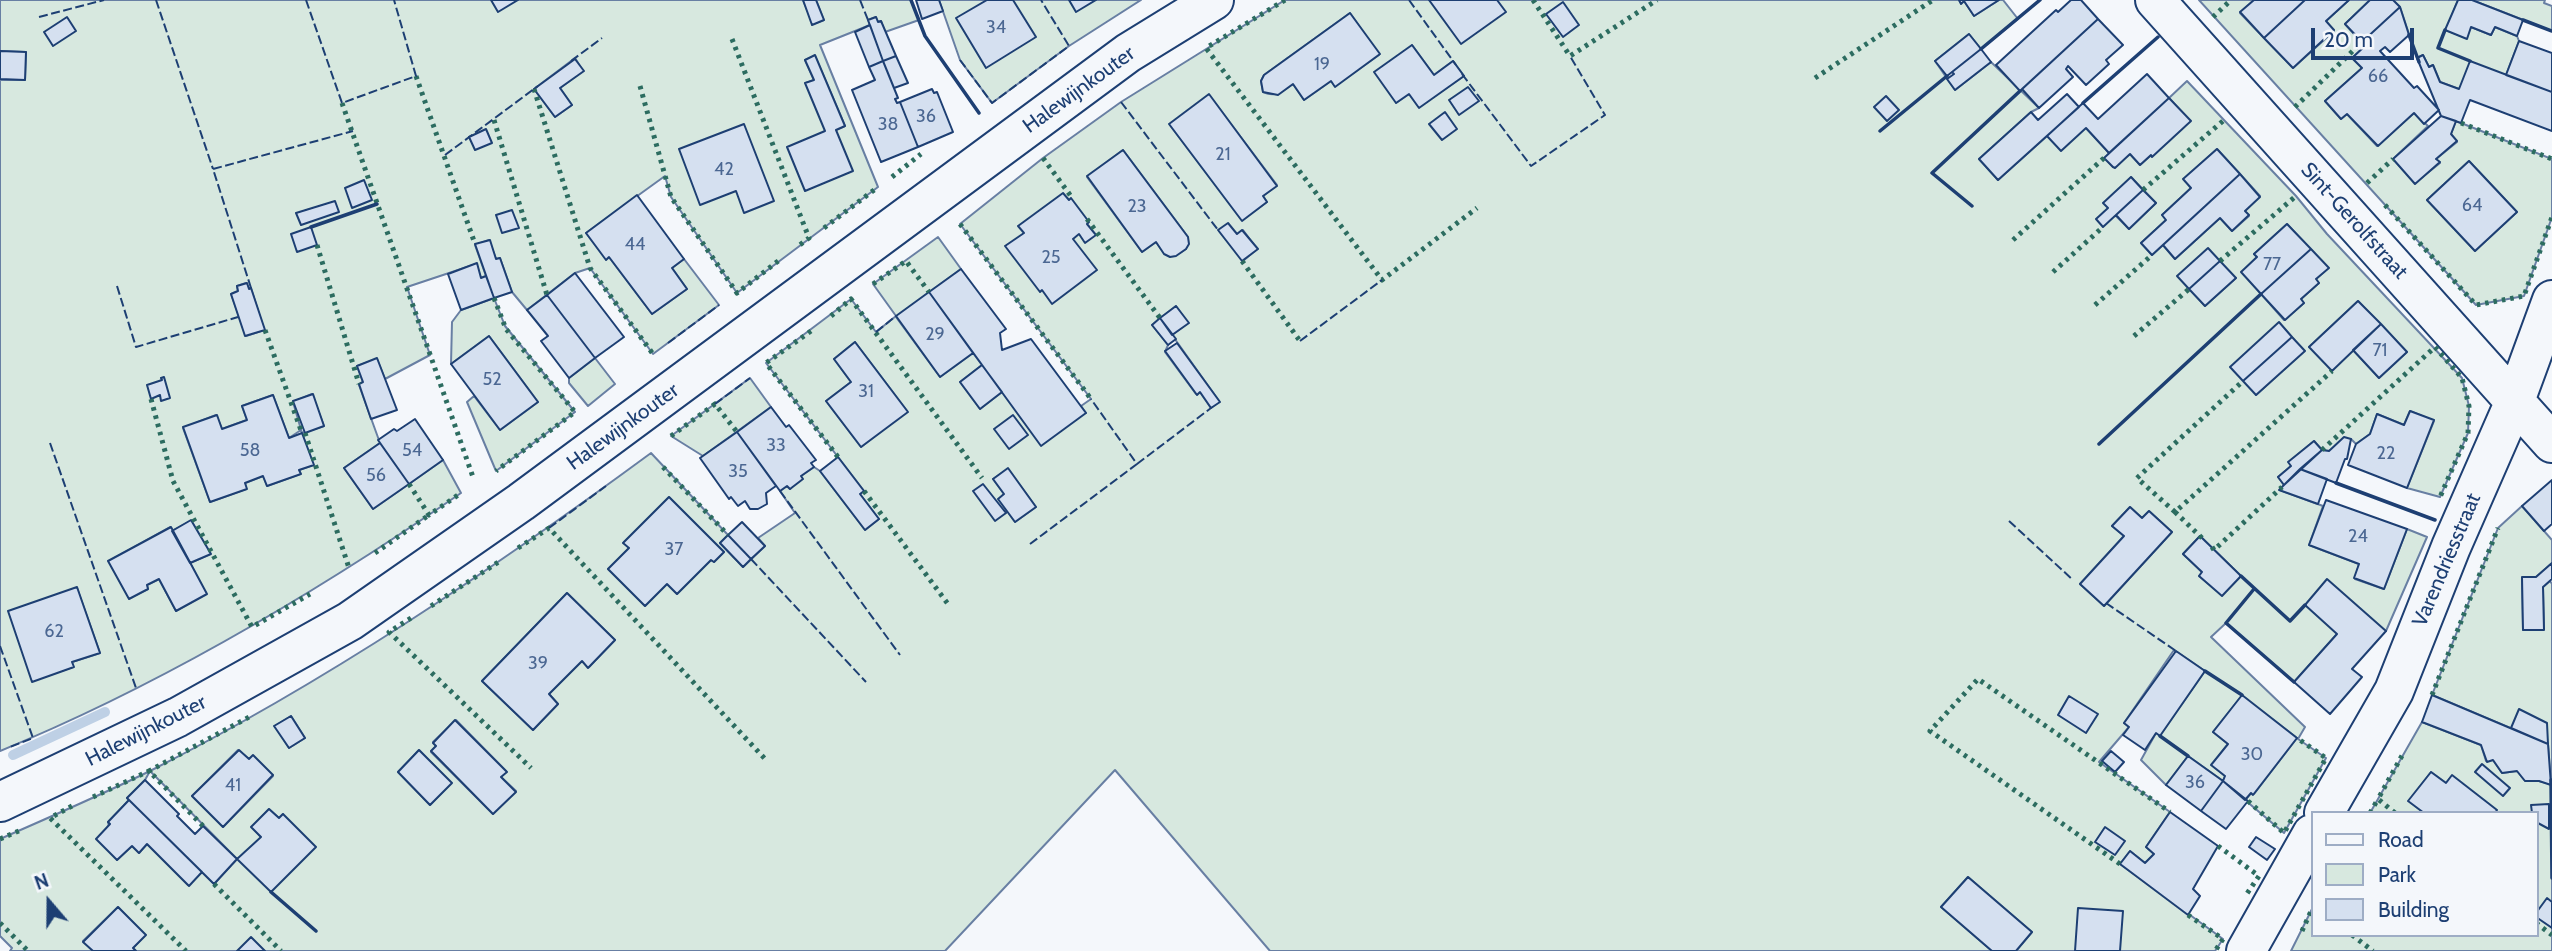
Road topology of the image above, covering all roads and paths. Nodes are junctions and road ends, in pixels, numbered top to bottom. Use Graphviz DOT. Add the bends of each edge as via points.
graph roads {
  1 [pos="1214,0"];
  2 [pos="2155,0"];
  3 [pos="2552,300"];
  4 [pos="2515,401"];
  5 [pos="2552,443"];
  6 [pos="0,802"];
  7 [pos="2325,811"];
  8 [pos="2310,838"];
  9 [pos="2246,951"];
  1 -- 6 [label="street, Halewijnkouter" via="1128,53 521,502 350,621 178,717"];
  2 -- 4 [label="street, Sint-Gerolfstraat"];
  3 -- 4 [label="street, Varendriesstraat"];
  4 -- 5 [label="street, Sint-Gerolfstraat"];
  4 -- 7 [label="street, Varendriesstraat" via="2393,691"];
  8 -- 9 [label="street"];
}
